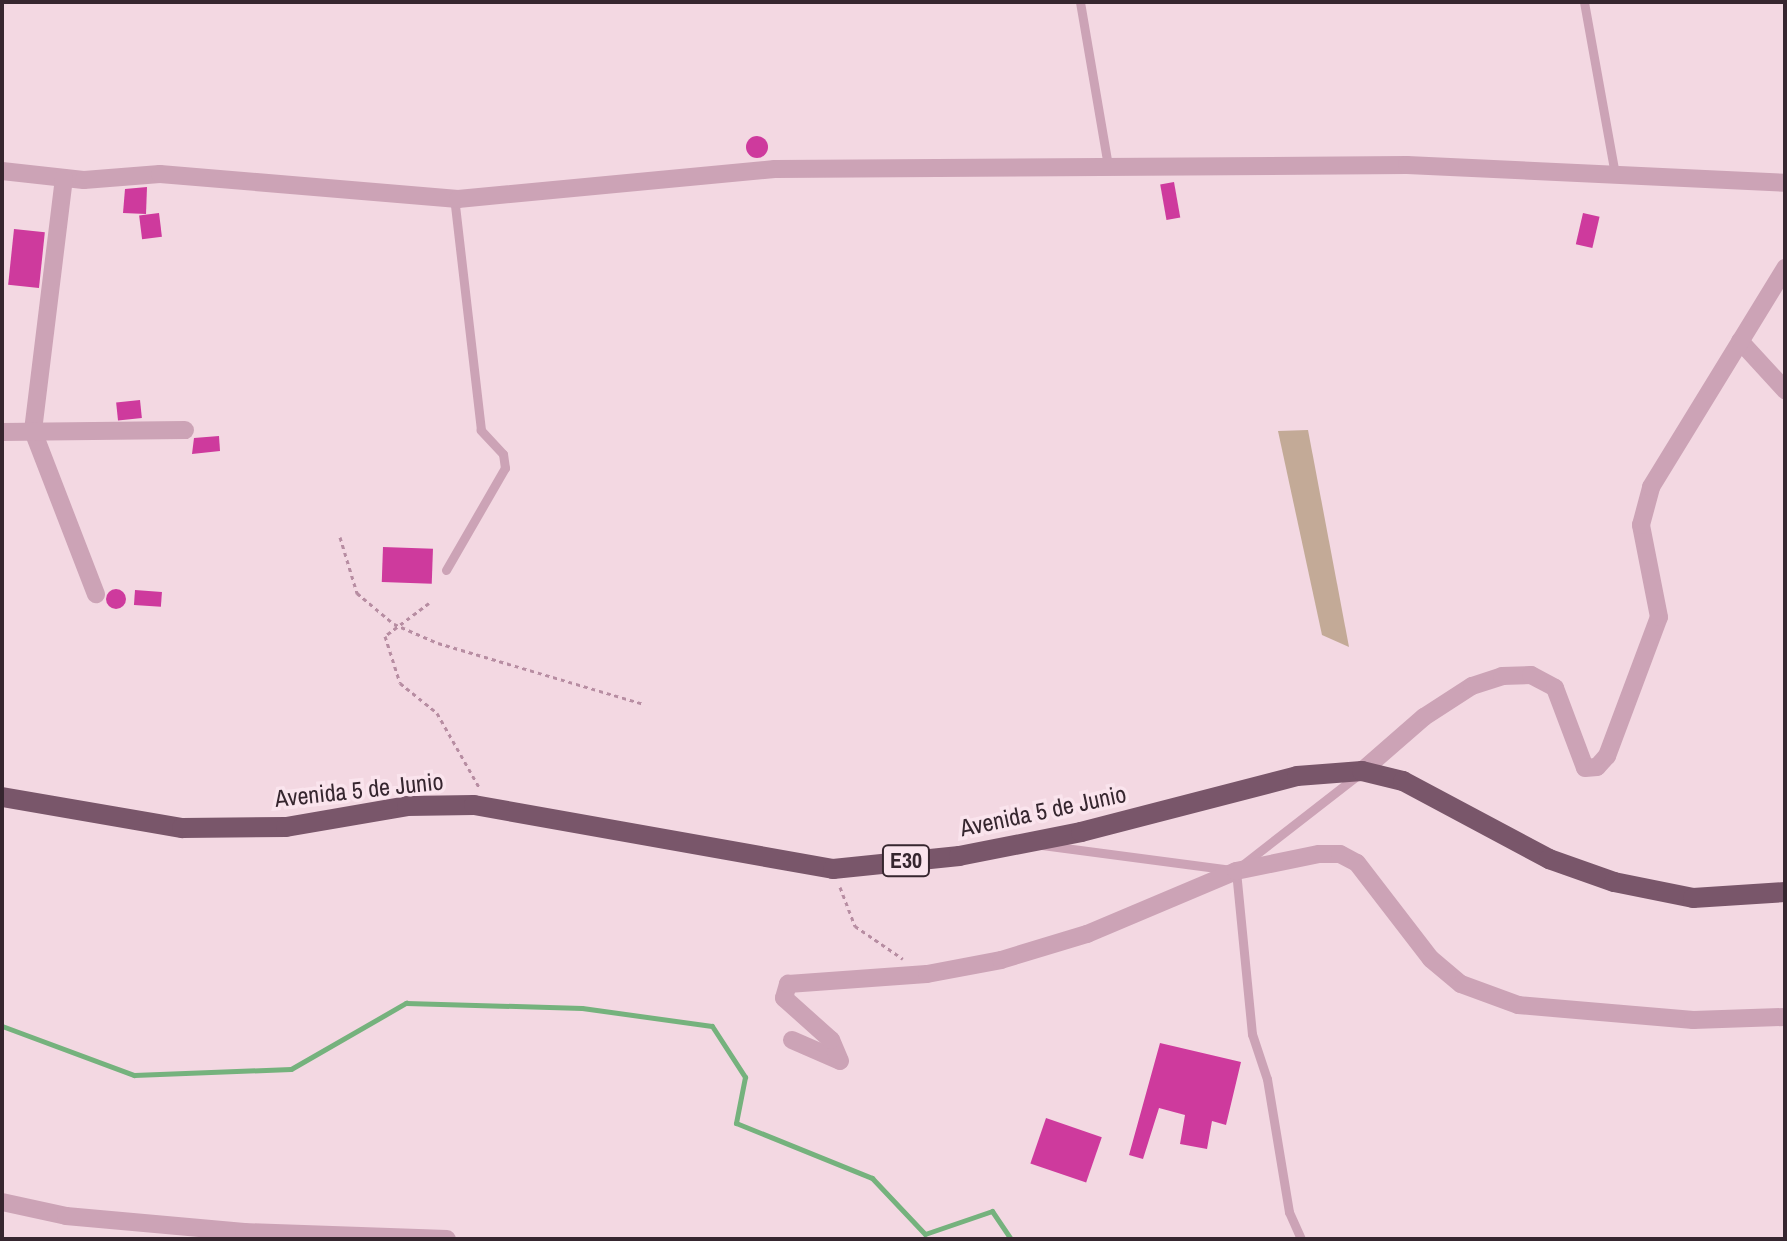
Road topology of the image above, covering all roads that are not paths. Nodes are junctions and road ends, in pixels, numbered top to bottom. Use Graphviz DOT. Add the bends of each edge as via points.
graph roads {
  1 [pos="1080,2"];
  2 [pos="1584,2"];
  3 [pos="1108,166"];
  4 [pos="2,171"];
  5 [pos="1615,175"];
  6 [pos="64,178"];
  7 [pos="1785,183"];
  8 [pos="454,198"];
  9 [pos="1785,268"];
  10 [pos="1740,341"];
  11 [pos="1785,390"];
  12 [pos="185,430"];
  13 [pos="33,431"];
  14 [pos="2,432"];
  15 [pos="446,570"];
  16 [pos="96,594"];
  17 [pos="1362,771"];
  18 [pos="2,797"];
  19 [pos="1029,842"];
  20 [pos="1236,871"];
  21 [pos="1785,892"];
  22 [pos="1785,1017"];
  23 [pos="792,1040"];
  24 [pos="2,1202"];
  25 [pos="447,1239"];
  26 [pos="1301,1239"];
  1 -- 3 [label="lane"];
  2 -- 5 [label="lane"];
  3 -- 5 [label="street" via="1407,165"];
  3 -- 8 [label="street" via="775,169"];
  4 -- 6 [label="street"];
  5 -- 7 [label="street"];
  6 -- 8 [label="street" via="160,174"];
  6 -- 13 [label="street"];
  8 -- 15 [label="lane" via="481,430 503,454 505,468"];
  9 -- 10 [label="street"];
  10 -- 11 [label="street"];
  10 -- 17 [label="street" via="1651,487 1642,512 1659,617 1607,756 1585,768 1555,688 1531,675 1502,676 1472,686 1424,717"];
  12 -- 13 [label="street"];
  13 -- 14 [label="street"];
  13 -- 16 [label="street"];
  17 -- 19 [label="main road, Avenida 5 de Junio / E30" via="1297,776"];
  17 -- 20 [label="lane" via="1275,834"];
  17 -- 21 [label="main road, Avenida 5 de Junio / E30" via="1403,781 1549,859 1614,882 1693,898"];
  18 -- 19 [label="main road, Avenida 5 de Junio / E30" via="182,828 286,827 407,806 490,808 833,869"];
  19 -- 20 [label="lane" via="1081,854 1209,862"];
  20 -- 22 [label="street" via="1340,854 1357,863 1431,959 1461,984 1518,1005 1693,1020"];
  20 -- 23 [label="street" via="1087,934 927,974 788,984 784,998 831,1040 840,1061"];
  20 -- 26 [label="lane" via="1252,1034 1267,1079 1289,1212"];
  24 -- 25 [label="street" via="66,1216 229,1230"];
}
